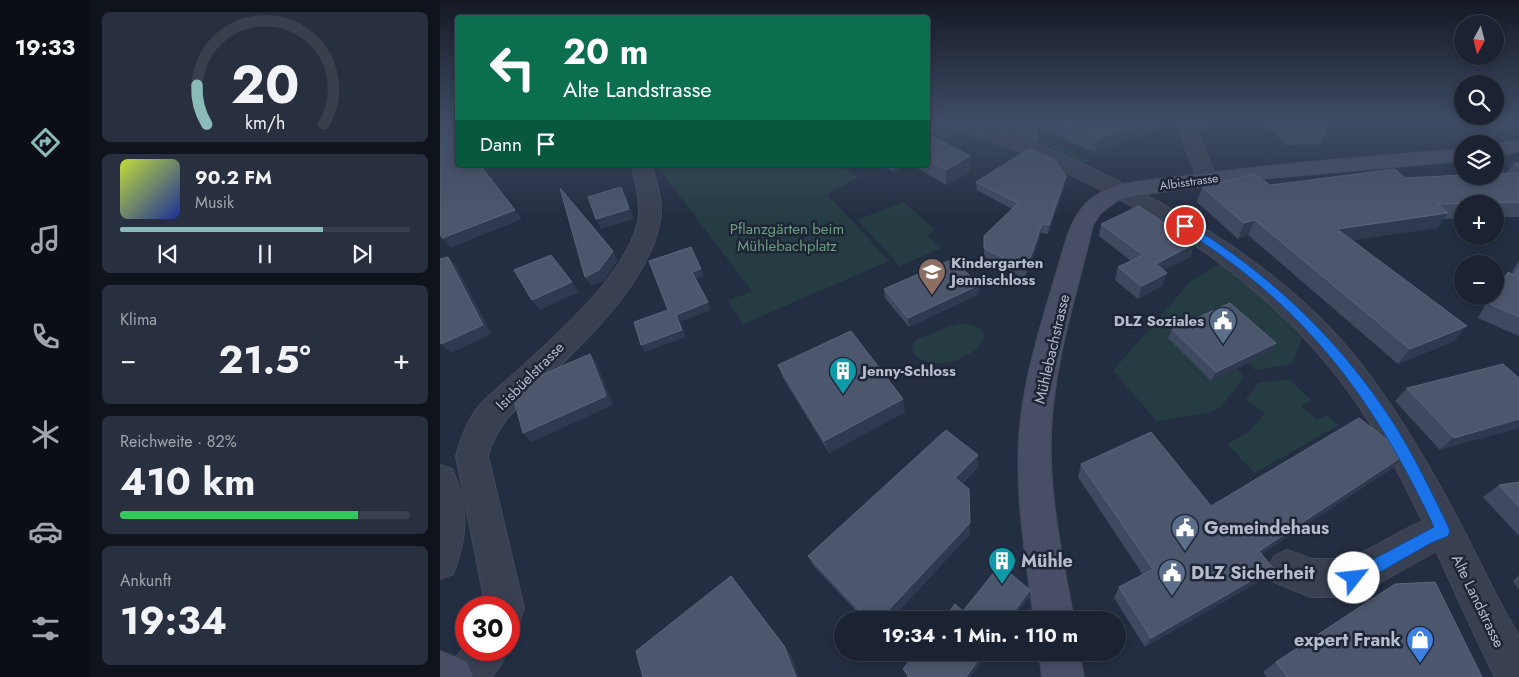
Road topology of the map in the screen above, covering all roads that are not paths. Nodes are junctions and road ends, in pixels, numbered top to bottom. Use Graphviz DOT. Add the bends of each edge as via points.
graph roads {
  1 [pos="1041,153"];
  2 [pos="1199,153"];
  3 [pos="1454,156"];
  4 [pos="642,167"];
  5 [pos="1207,179"];
  6 [pos="1125,192"];
  7 [pos="440,480"];
  8 [pos="1443,531"];
  9 [pos="440,561"];
  10 [pos="1287,568"];
  11 [pos="502,596"];
  12 [pos="1053,611"];
  13 [pos="478,661"];
  14 [pos="1060,661"];
  15 [pos="440,672"];
  16 [pos="452,677"];
  17 [pos="467,677"];
  18 [pos="1063,677"];
  19 [pos="1517,677"];
  1 -- 6 [label="street, Alte Landstrasse"];
  2 -- 5 [label="street"];
  3 -- 5 [label="main road, Albisstrasse"];
  4 -- 11 [label="street, Isisbüelstrasse" via="650,202 649,223 627,272 599,307 491,414 478,434 472,456"];
  5 -- 6 [label="main road, Albisstrasse"];
  6 -- 8 [label="street, Alte Landstrasse" via="1226,252 1278,294 1343,363 1405,454"];
  6 -- 12 [label="main road, Mühlebachstrasse" via="1102,201 1091,210 1082,225 1040,390 1035,446 1040,535"];
  7 -- 9 [label="street" via="449,520 447,545"];
  8 -- 10 [label="street" via="1354,578 1312,578"];
  8 -- 19 [label="street, Alte Landstrasse"];
  13 -- 17 [label="street"];
  14 -- 18 [label="main road"];
  15 -- 16 [label="main road"];
}
